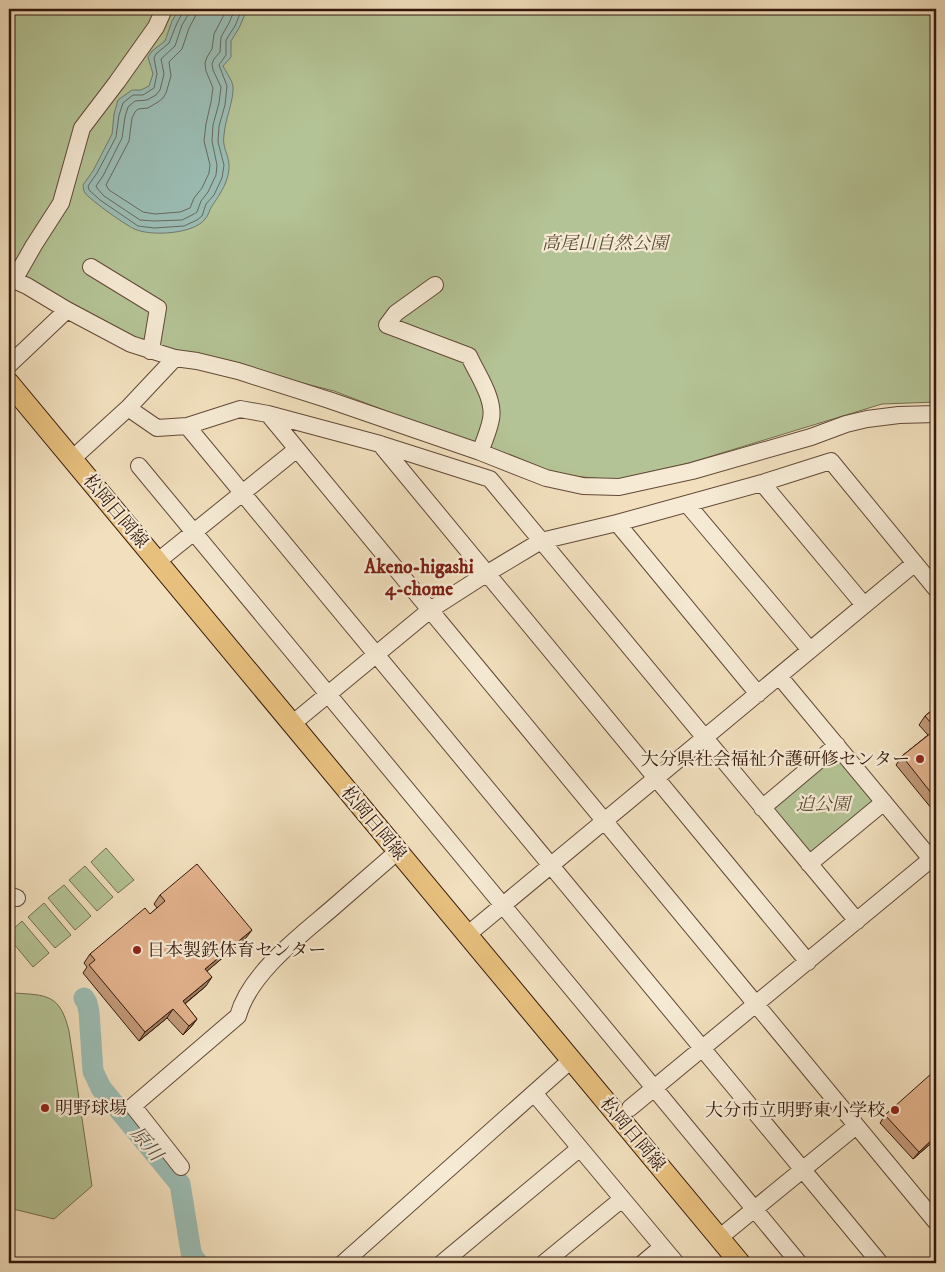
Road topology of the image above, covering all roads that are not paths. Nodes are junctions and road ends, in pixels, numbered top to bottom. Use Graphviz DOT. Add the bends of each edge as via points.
graph roads {
  1 [pos="164,9"];
  2 [pos="91,267"];
  3 [pos="11,279"];
  4 [pos="435,285"];
  5 [pos="67,310"];
  6 [pos="150,350"];
  7 [pos="175,358"];
  8 [pos="9,366"];
  9 [pos="9,382"];
  10 [pos="128,408"];
  11 [pos="268,414"];
  12 [pos="936,414"];
  13 [pos="187,426"];
  14 [pos="380,444"];
  15 [pos="297,449"];
  16 [pos="480,452"];
  17 [pos="72,459"];
  18 [pos="139,466"];
  19 [pos="762,483"];
  20 [pos="242,493"];
  21 [pos="687,504"];
  22 [pos="617,523"];
  23 [pos="194,532"];
  24 [pos="541,541"];
  25 [pos="158,561"];
  26 [pos="915,562"];
  27 [pos="486,574"];
  28 [pos="936,589"];
  29 [pos="864,605"];
  30 [pos="430,610"];
  31 [pos="810,650"];
  32 [pos="376,654"];
  33 [pos="779,676"];
  34 [pos="328,694"];
  35 [pos="758,694"];
  36 [pos="292,724"];
  37 [pos="704,738"];
  38 [pos="837,745"];
  39 [pos="656,778"];
  40 [pos="884,802"];
  41 [pos="762,808"];
  42 [pos="604,821"];
  43 [pos="398,852"];
  44 [pos="935,860"];
  45 [pos="809,864"];
  46 [pos="551,865"];
  47 [pos="503,905"];
  48 [pos="856,921"];
  49 [pos="467,935"];
  50 [pos="808,962"];
  51 [pos="756,1005"];
  52 [pos="702,1049"];
  53 [pos="571,1060"];
  54 [pos="654,1089"];
  55 [pos="534,1093"];
  56 [pos="630,1108"];
  57 [pos="856,1126"];
  58 [pos="580,1148"];
  59 [pos="181,1167"];
  60 [pos="802,1170"];
  61 [pos="622,1198"];
  62 [pos="754,1209"];
  63 [pos="936,1222"];
  64 [pos="719,1238"];
  65 [pos="364,1244"];
  66 [pos="662,1247"];
  67 [pos="343,1263"];
  68 [pos="366,1263"];
  69 [pos="442,1263"];
  70 [pos="544,1263"];
  71 [pos="643,1263"];
  72 [pos="676,1263"];
  73 [pos="740,1263"];
  74 [pos="799,1263"];
  75 [pos="880,1263"];
  1 -- 3 [label="street" via="156,26 82,128 61,203"];
  2 -- 6 [label="street" via="158,308"];
  3 -- 5 [label="street"];
  4 -- 16 [label="street" via="396,313 386,325 469,356 490,398 492,410"];
  5 -- 6 [label="street" via="131,344"];
  5 -- 8 [label="street"];
  6 -- 7 [label="street"];
  7 -- 10 [label="street"];
  7 -- 16 [label="street" via="238,371"];
  9 -- 17 [label="main road, 松岡日岡線"];
  10 -- 13 [label="street" via="158,428"];
  10 -- 17 [label="street"];
  11 -- 13 [label="street" via="240,409"];
  11 -- 14 [label="street"];
  11 -- 15 [label="street"];
  12 -- 16 [label="street" via="886,416 846,424 692,471 619,487 584,486 546,478"];
  13 -- 20 [label="street"];
  14 -- 24 [label="street" via="490,479"];
  14 -- 27 [label="street"];
  15 -- 20 [label="street"];
  15 -- 30 [label="street"];
  17 -- 25 [label="main road, 松岡日岡線"];
  18 -- 23 [label="street"];
  19 -- 21 [label="street"];
  19 -- 26 [label="street" via="831,461"];
  19 -- 29 [label="street"];
  20 -- 23 [label="street"];
  20 -- 32 [label="street"];
  21 -- 22 [label="street"];
  21 -- 31 [label="street"];
  22 -- 24 [label="street"];
  22 -- 35 [label="street"];
  23 -- 25 [label="street"];
  23 -- 34 [label="street"];
  24 -- 27 [label="street"];
  24 -- 37 [label="street"];
  25 -- 36 [label="main road, 松岡日岡線"];
  26 -- 28 [label="street"];
  26 -- 29 [label="street"];
  27 -- 30 [label="street"];
  27 -- 39 [label="street"];
  29 -- 31 [label="street"];
  30 -- 32 [label="street"];
  30 -- 42 [label="street"];
  31 -- 33 [label="street"];
  32 -- 34 [label="street"];
  32 -- 46 [label="street"];
  33 -- 35 [label="street"];
  33 -- 38 [label="street"];
  34 -- 36 [label="street"];
  34 -- 47 [label="street"];
  35 -- 37 [label="street"];
  36 -- 43 [label="main road, 松岡日岡線"];
  37 -- 39 [label="street"];
  37 -- 41 [label="street"];
  38 -- 40 [label="street"];
  38 -- 41 [label="street"];
  39 -- 42 [label="street"];
  39 -- 50 [label="street"];
  40 -- 44 [label="street"];
  40 -- 45 [label="street"];
  41 -- 45 [label="street"];
  42 -- 46 [label="street"];
  42 -- 51 [label="street"];
  43 -- 49 [label="main road, 松岡日岡線"];
  43 -- 59 [label="street" via="282,952 241,1003 238,1016 133,1106"];
  44 -- 48 [label="street"];
  45 -- 48 [label="street"];
  46 -- 47 [label="street"];
  46 -- 52 [label="street"];
  47 -- 49 [label="street"];
  47 -- 54 [label="street"];
  48 -- 50 [label="street"];
  49 -- 53 [label="main road, 松岡日岡線"];
  50 -- 51 [label="street"];
  51 -- 52 [label="street"];
  51 -- 57 [label="street"];
  52 -- 54 [label="street"];
  52 -- 60 [label="street"];
  53 -- 55 [label="street"];
  53 -- 64 [label="main road, 松岡日岡線"];
  54 -- 56 [label="street"];
  54 -- 62 [label="street"];
  55 -- 58 [label="street"];
  55 -- 65 [label="street"];
  57 -- 60 [label="street"];
  57 -- 63 [label="street"];
  58 -- 61 [label="street"];
  58 -- 69 [label="street"];
  60 -- 62 [label="street"];
  60 -- 75 [label="street"];
  61 -- 66 [label="street"];
  61 -- 70 [label="street"];
  62 -- 64 [label="street"];
  62 -- 74 [label="street"];
  64 -- 73 [label="main road, 松岡日岡線"];
  65 -- 67 [label="street"];
  65 -- 68 [label="street" via="360,1252"];
  66 -- 71 [label="street"];
  66 -- 72 [label="street"];
}
